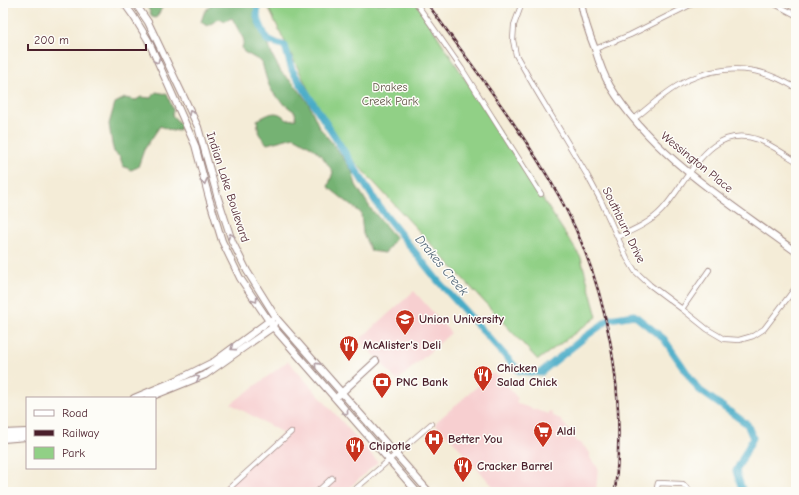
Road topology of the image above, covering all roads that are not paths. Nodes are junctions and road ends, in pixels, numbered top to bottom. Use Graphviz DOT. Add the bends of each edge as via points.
graph roads {
  1 [pos="124,3"];
  2 [pos="135,3"];
  3 [pos="416,3"];
  4 [pos="522,3"];
  5 [pos="580,3"];
  6 [pos="694,3"];
  7 [pos="773,3"];
  8 [pos="796,15"];
  9 [pos="595,49"];
  10 [pos="172,72"];
  11 [pos="164,76"];
  12 [pos="796,88"];
  13 [pos="634,119"];
  14 [pos="796,161"];
  15 [pos="690,174"];
  16 [pos="541,194"];
  17 [pos="618,237"];
  18 [pos="796,252"];
  19 [pos="709,270"];
  20 [pos="796,287"];
  21 [pos="682,308"];
  22 [pos="277,319"];
  23 [pos="269,321"];
  24 [pos="273,327"];
  25 [pos="376,361"];
  26 [pos="216,364"];
  27 [pos="177,383"];
  28 [pos="341,392"];
  29 [pos="137,397"];
  30 [pos="150,397"];
  31 [pos="336,399"];
  32 [pos="431,424"];
  33 [pos="26,432"];
  34 [pos="291,432"];
  35 [pos="4,436"];
  36 [pos="26,437"];
  37 [pos="396,455"];
  38 [pos="389,460"];
  39 [pos="332,478"];
  40 [pos="225,492"];
  41 [pos="317,492"];
  42 [pos="352,492"];
  43 [pos="417,492"];
  44 [pos="429,492"];
  45 [pos="656,492"];
  46 [pos="690,492"];
  1 -- 11 [label="main road, Indian Lake Boulevard, one-way" via="142,30"];
  2 -- 10 [label="main road, Indian Lake Boulevard" via="148,22"];
  3 -- 16 [label="street" via="462,69"];
  4 -- 17 [label="street, Southburn Drive" via="512,40 516,55 587,175"];
  5 -- 9 [label="main road, Wessington Place"];
  6 -- 9 [label="street" via="630,35"];
  7 -- 8 [label="street"];
  9 -- 13 [label="main road, Wessington Place" via="609,84"];
  10 -- 11 [label="main road"];
  22 -- 10 [label="main road, Indian Lake Boulevard, one-way" via="232,241 198,127"];
  11 -- 23 [label="main road, Indian Lake Boulevard, one-way" via="195,145 222,241 240,278"];
  12 -- 13 [label="street" via="759,72 720,70 678,85"];
  13 -- 15 [label="main road, Wessington Place" via="651,139"];
  14 -- 15 [label="street" via="759,141 746,137 732,137 708,149"];
  15 -- 17 [label="street" via="661,211"];
  15 -- 18 [label="main road, Wessington Place"];
  17 -- 21 [label="street, Southburn Drive" via="635,271"];
  19 -- 21 [label="street"];
  20 -- 21 [label="street, Southburn Drive" via="764,329 739,340 724,338 713,332"];
  22 -- 23 [label="main road"];
  22 -- 24 [label="main road"];
  28 -- 22 [label="main road, Indian Lake Boulevard, one-way"];
  23 -- 24 [label="main road, Indian Lake Boulevard"];
  23 -- 26 [label="main road, one-way"];
  24 -- 26 [label="main road"];
  24 -- 31 [label="main road, Indian Lake Boulevard"];
  25 -- 28 [label="main road"];
  26 -- 27 [label="main road"];
  27 -- 29 [label="main road"];
  27 -- 30 [label="main road"];
  28 -- 31 [label="main road"];
  28 -- 37 [label="main road, Indian Lake Boulevard"];
  31 -- 38 [label="main road, Indian Lake Boulevard, one-way"];
  32 -- 37 [label="street"];
  33 -- 35 [label="main road"];
  34 -- 40 [label="street"];
  35 -- 36 [label="main road"];
  37 -- 38 [label="street"];
  37 -- 44 [label="main road, Indian Lake Boulevard"];
  38 -- 42 [label="street"];
  38 -- 43 [label="main road, Indian Lake Boulevard"];
  39 -- 41 [label="street"];
  45 -- 46 [label="street" via="658,483 661,482 683,484"];
}
